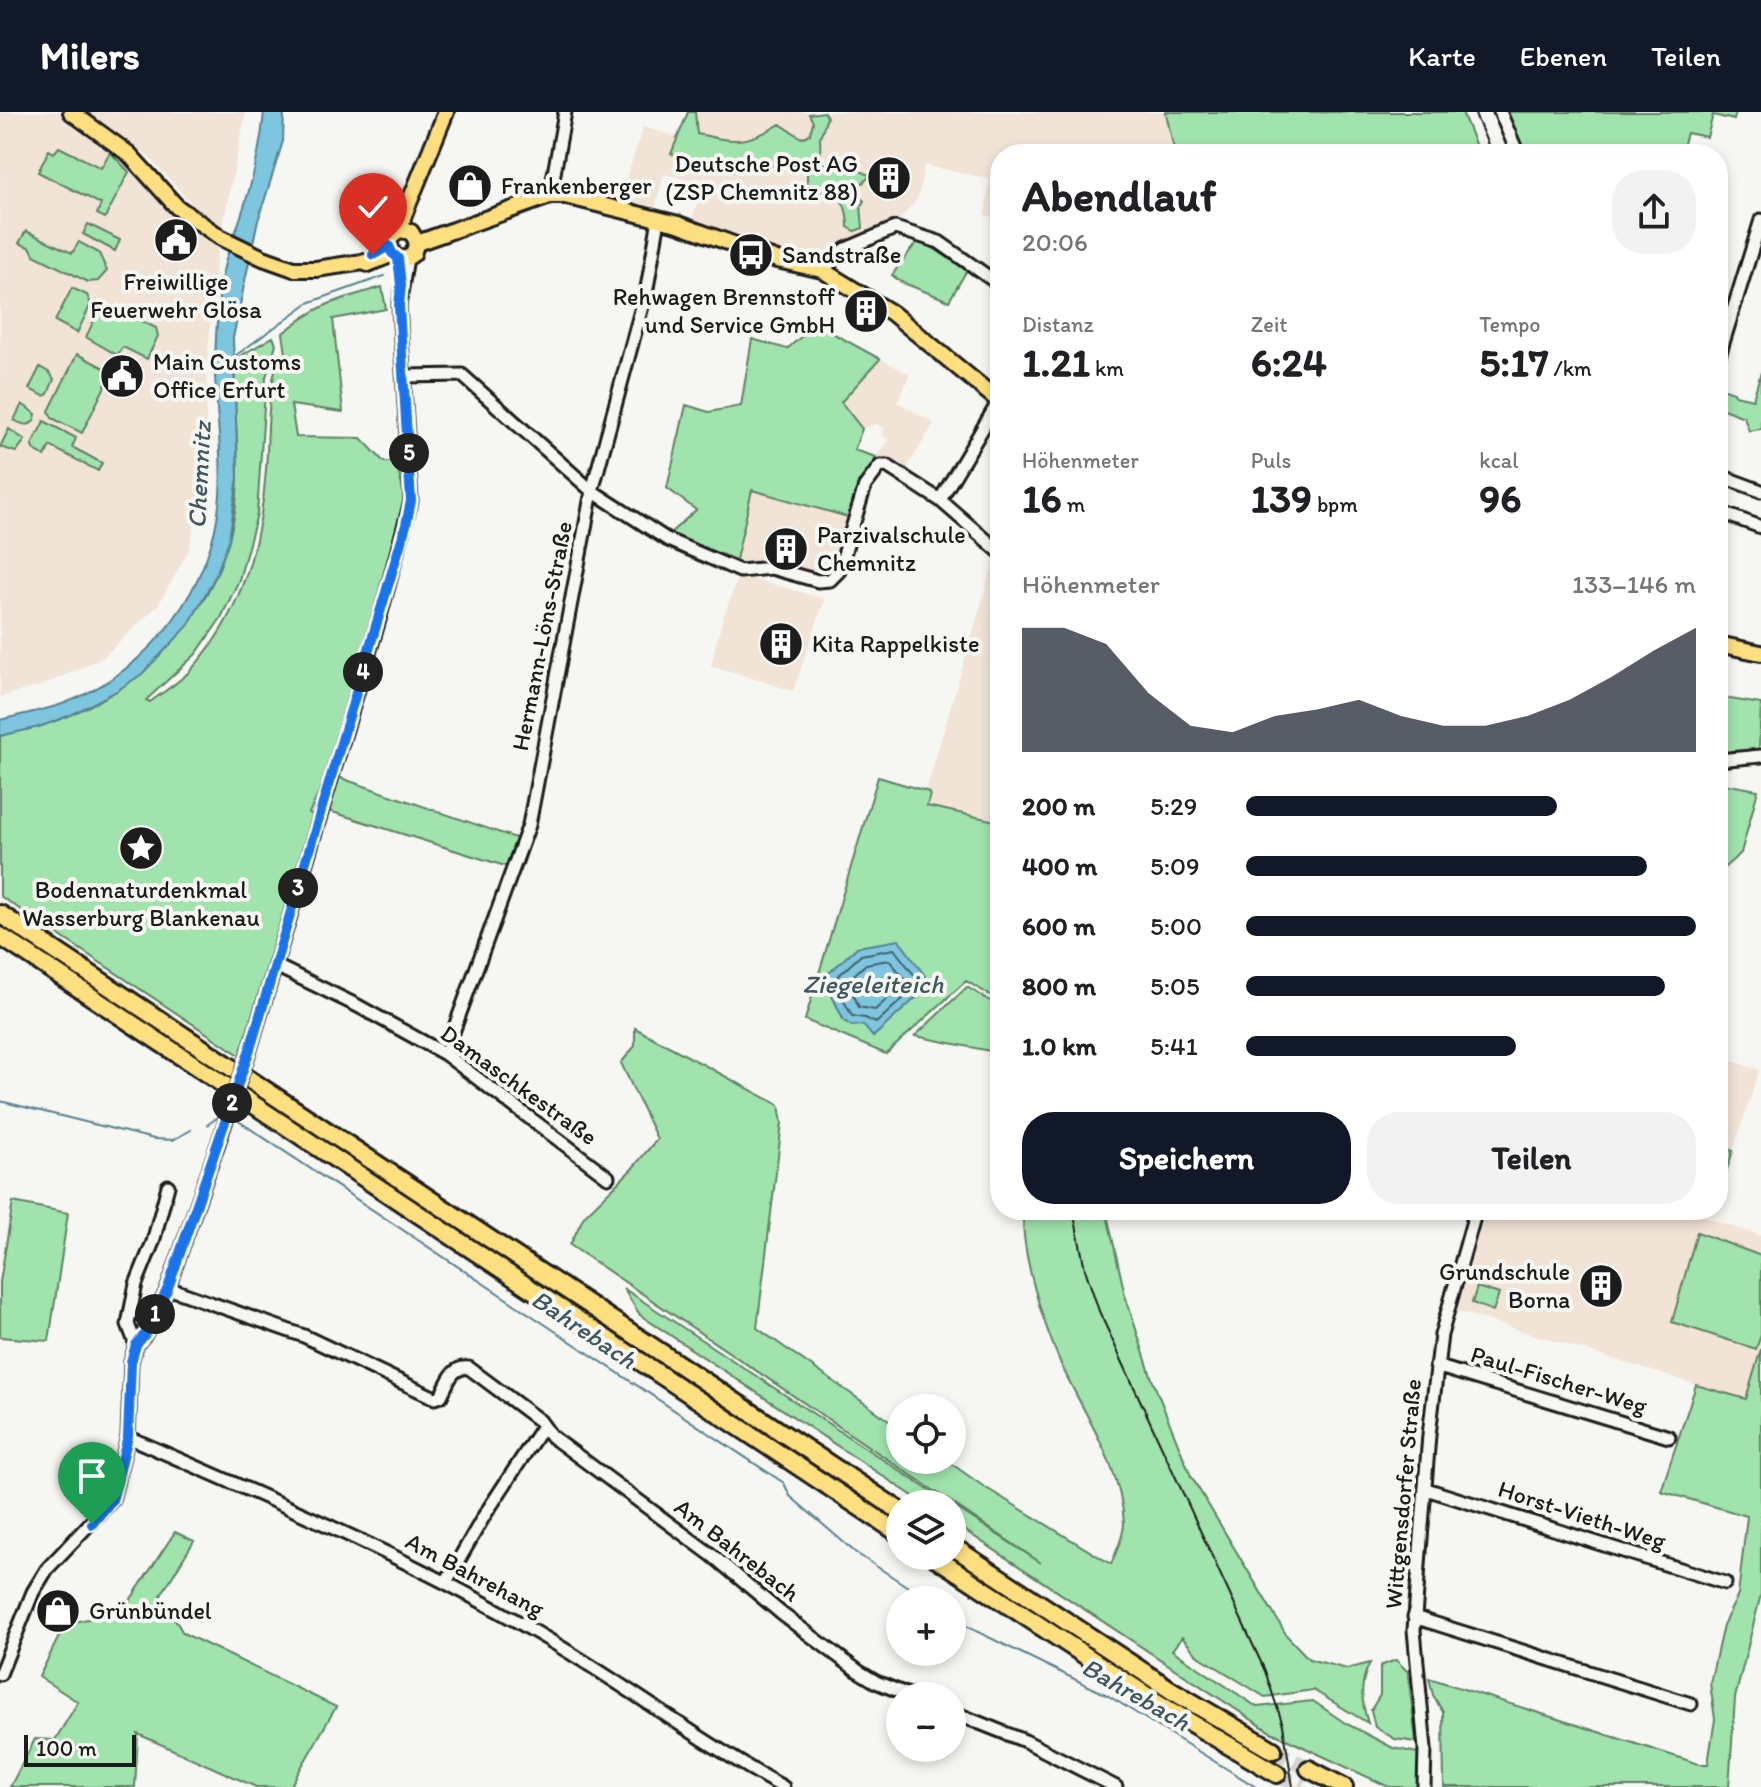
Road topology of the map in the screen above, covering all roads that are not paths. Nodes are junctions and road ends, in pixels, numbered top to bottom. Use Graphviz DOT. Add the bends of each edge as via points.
graph roads {
  1 [pos="71,112"];
  2 [pos="446,112"];
  3 [pos="565,112"];
  4 [pos="1500,112"];
  5 [pos="1514,144"];
  6 [pos="550,196"];
  7 [pos="659,219"];
  8 [pos="1761,220"];
  9 [pos="410,235"];
  10 [pos="397,254"];
  11 [pos="822,270"];
  12 [pos="990,278"];
  13 [pos="1728,327"];
  14 [pos="405,376"];
  15 [pos="990,393"];
  16 [pos="990,418"];
  17 [pos="1728,479"];
  18 [pos="592,491"];
  19 [pos="1761,491"];
  20 [pos="940,500"];
  21 [pos="1728,515"];
  22 [pos="1761,527"];
  23 [pos="990,543"];
  24 [pos="1728,646"];
  25 [pos="1761,653"];
  26 [pos="1761,756"];
  27 [pos="1728,759"];
  28 [pos="0,914"];
  29 [pos="0,936"];
  30 [pos="276,966"];
  31 [pos="445,1054"];
  32 [pos="608,1177"];
  33 [pos="168,1186"];
  34 [pos="1473,1220"];
  35 [pos="168,1288"];
  36 [pos="136,1345"];
  37 [pos="1436,1366"];
  38 [pos="543,1426"];
  39 [pos="128,1437"];
  40 [pos="1669,1437"];
  41 [pos="1426,1489"];
  42 [pos="886,1502"];
  43 [pos="886,1525"];
  44 [pos="966,1555"];
  45 [pos="954,1570"];
  46 [pos="446,1582"];
  47 [pos="1725,1583"];
  48 [pos="1414,1617"];
  49 [pos="0,1674"];
  50 [pos="886,1686"];
  51 [pos="1691,1704"];
  52 [pos="966,1718"];
  53 [pos="1273,1750"];
  54 [pos="1309,1769"];
  55 [pos="1277,1774"];
  56 [pos="783,1787"];
  57 [pos="1116,1787"];
  58 [pos="1344,1787"];
  59 [pos="1424,1787"];
  1 -- 10 [label="main road" via="129,154 177,207 263,258 306,270"];
  2 -- 9 [label="main road" via="407,210"];
  3 -- 6 [label="street"];
  4 -- 5 [label="street"];
  6 -- 7 [label="main road"];
  6 -- 9 [label="main road" via="494,218"];
  7 -- 11 [label="main road"];
  7 -- 18 [label="street, Hermann-Löns-Straße" via="647,288"];
  8 -- 13 [label="street"];
  9 -- 10 [label="main road" via="416,251"];
  9 -- 10 [label="main road" via="391,236"];
  10 -- 14 [label="street"];
  11 -- 12 [label="street" via="846,249 895,228 939,242"];
  11 -- 15 [label="main road" via="892,313"];
  14 -- 18 [label="street" via="462,375"];
  14 -- 30 [label="street" via="411,501 406,525"];
  16 -- 20 [label="street"];
  17 -- 19 [label="street"];
  18 -- 20 [label="street" via="668,540 740,571 771,568 818,581 830,580 839,571 865,486 880,466"];
  18 -- 31 [label="street, Hermann-Löns-Straße" via="529,825"];
  20 -- 23 [label="street"];
  21 -- 22 [label="street"];
  24 -- 25 [label="main road"];
  26 -- 27 [label="street"];
  28 -- 42 [label="highway"];
  29 -- 43 [label="highway"];
  30 -- 31 [label="street, Damaschkestraße"];
  30 -- 35 [label="street, bridge"];
  31 -- 32 [label="street, Damaschkestraße"];
  33 -- 36 [label="street" via="136,1284 128,1324"];
  34 -- 37 [label="street, Wittgensdorfer Straße"];
  35 -- 36 [label="street"];
  35 -- 38 [label="street, Am Bahrebach" via="304,1336 435,1398 455,1370 469,1368"];
  36 -- 39 [label="street"];
  37 -- 40 [label="street, Paul-Fischer-Weg"];
  37 -- 41 [label="street, Wittgensdorfer Straße"];
  38 -- 46 [label="street"];
  38 -- 50 [label="street, Am Bahrebach" via="770,1605"];
  39 -- 46 [label="street, Am Bahrehang"];
  39 -- 49 [label="street" via="112,1500 47,1569"];
  41 -- 47 [label="street, Horst-Vieth-Weg"];
  41 -- 48 [label="street, Wittgensdorfer Straße"];
  44 -- 53 [label="highway"];
  45 -- 55 [label="highway"];
  46 -- 56 [label="street, Am Bahrehang" via="625,1686"];
  48 -- 51 [label="street"];
  48 -- 59 [label="street, Wittgensdorfer Straße"];
  52 -- 57 [label="street"];
  54 -- 58 [label="highway"];
}
